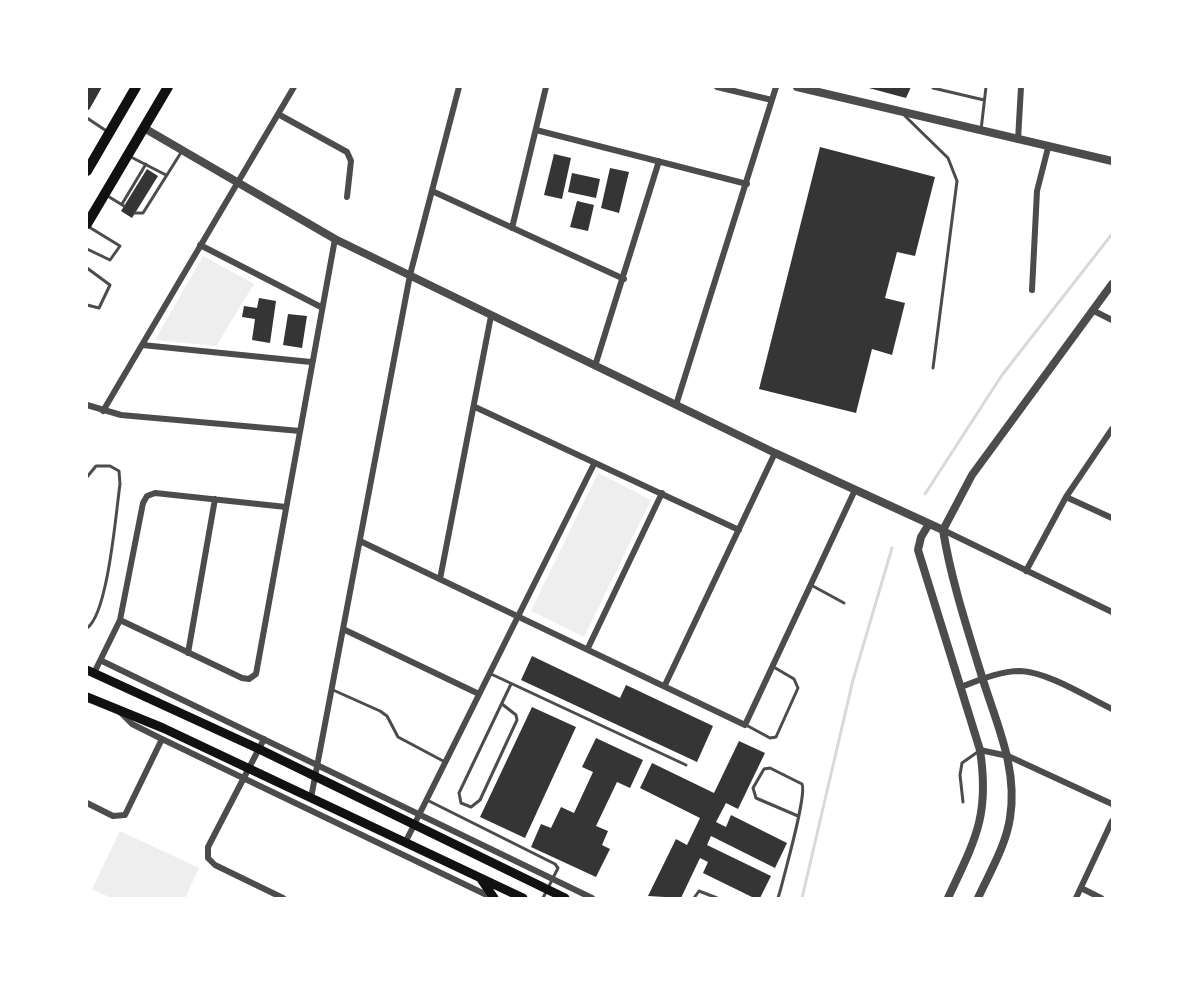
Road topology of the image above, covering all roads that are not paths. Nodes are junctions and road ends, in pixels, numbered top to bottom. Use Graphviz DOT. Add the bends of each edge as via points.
graph roads {
  1 [pos="136,87"];
  2 [pos="168,87"];
  3 [pos="294,87"];
  4 [pos="459,87"];
  5 [pos="546,87"];
  6 [pos="717,87"];
  7 [pos="776,87"];
  8 [pos="797,87"];
  9 [pos="986,87"];
  10 [pos="1022,87"];
  11 [pos="933,88"];
  12 [pos="772,100"];
  13 [pos="984,100"];
  14 [pos="901,112"];
  15 [pos="278,114"];
  16 [pos="87,118"];
  17 [pos="144,128"];
  18 [pos="536,130"];
  19 [pos="981,132"];
  20 [pos="110,133"];
  21 [pos="1018,141"];
  22 [pos="1048,148"];
  23 [pos="182,150"];
  24 [pos="128,155"];
  25 [pos="659,161"];
  26 [pos="1112,162"];
  27 [pos="146,164"];
  28 [pos="87,171"];
  29 [pos="166,176"];
  30 [pos="238,182"];
  31 [pos="747,184"];
  32 [pos="432,191"];
  33 [pos="148,193"];
  34 [pos="105,194"];
  35 [pos="153,196"];
  36 [pos="347,197"];
  37 [pos="135,213"];
  38 [pos="87,224"];
  39 [pos="512,228"];
  40 [pos="335,239"];
  41 [pos="200,245"];
  42 [pos="87,249"];
  43 [pos="87,268"];
  44 [pos="410,275"];
  45 [pos="624,279"];
  46 [pos="1112,284"];
  47 [pos="1032,290"];
  48 [pos="87,305"];
  49 [pos="321,307"];
  50 [pos="1092,310"];
  51 [pos="491,316"];
  52 [pos="1112,320"];
  53 [pos="141,345"];
  54 [pos="311,362"];
  55 [pos="595,366"];
  56 [pos="933,368"];
  57 [pos="87,405"];
  58 [pos="676,405"];
  59 [pos="476,407"];
  60 [pos="103,411"];
  61 [pos="1112,429"];
  62 [pos="300,431"];
  63 [pos="775,453"];
  64 [pos="594,464"];
  65 [pos="87,477"];
  66 [pos="855,490"];
  67 [pos="662,493"];
  68 [pos="1066,497"];
  69 [pos="215,499"];
  70 [pos="286,507"];
  71 [pos="1112,518"];
  72 [pos="929,524"];
  73 [pos="739,530"];
  74 [pos="943,530"];
  75 [pos="360,541"];
  76 [pos="1026,572"];
  77 [pos="440,579"];
  78 [pos="810,585"];
  79 [pos="844,603"];
  80 [pos="1112,612"];
  81 [pos="518,616"];
  82 [pos="120,620"];
  83 [pos="87,628"];
  84 [pos="343,629"];
  85 [pos="588,648"];
  86 [pos="188,653"];
  87 [pos="102,661"];
  88 [pos="772,666"];
  89 [pos="91,672"];
  90 [pos="489,673"];
  91 [pos="983,678"];
  92 [pos="511,684"];
  93 [pos="665,685"];
  94 [pos="961,687"];
  95 [pos="332,690"];
  96 [pos="479,694"];
  97 [pos="87,697"];
  98 [pos="502,704"];
  99 [pos="116,709"];
  100 [pos="1112,709"];
  101 [pos="745,724"];
  102 [pos="162,739"];
  103 [pos="264,739"];
  104 [pos="259,749"];
  105 [pos="980,750"];
  106 [pos="1008,756"];
  107 [pos="445,762"];
  108 [pos="686,765"];
  109 [pos="317,766"];
  110 [pos="249,769"];
  111 [pos="315,777"];
  112 [pos="242,779"];
  113 [pos="311,798"];
  114 [pos="427,800"];
  115 [pos="963,802"];
  116 [pos="87,803"];
  117 [pos="1112,804"];
  118 [pos="421,814"];
  119 [pos="798,816"];
  120 [pos="1112,821"];
  121 [pos="416,823"];
  122 [pos="405,843"];
  123 [pos="480,877"];
  124 [pos="553,878"];
  125 [pos="1081,888"];
  126 [pos="546,894"];
  127 [pos="284,898"];
  128 [pos="494,898"];
  129 [pos="523,898"];
  130 [pos="565,898"];
  131 [pos="592,898"];
  132 [pos="694,898"];
  133 [pos="717,898"];
  134 [pos="778,898"];
  135 [pos="948,898"];
  136 [pos="978,898"];
  137 [pos="1076,898"];
  138 [pos="1101,898"];
  1 -- 20 [label="main road"];
  2 -- 17 [label="main road"];
  3 -- 15 [label="street"];
  4 -- 32 [label="street"];
  5 -- 18 [label="street"];
  6 -- 12 [label="street"];
  7 -- 12 [label="street"];
  8 -- 14 [label="street"];
  9 -- 13 [label="lane"];
  10 -- 21 [label="street"];
  11 -- 13 [label="lane"];
  12 -- 31 [label="street"];
  13 -- 19 [label="lane"];
  14 -- 19 [label="street"];
  14 -- 56 [label="lane" via="948,158 957,181"];
  15 -- 30 [label="street"];
  15 -- 36 [label="street" via="347,152 351,161"];
  16 -- 20 [label="lane"];
  17 -- 23 [label="street"];
  17 -- 24 [label="main road"];
  18 -- 25 [label="street"];
  18 -- 39 [label="street"];
  19 -- 21 [label="street"];
  20 -- 28 [label="main road"];
  21 -- 22 [label="street"];
  22 -- 26 [label="street"];
  22 -- 47 [label="street" via="1037,191"];
  23 -- 29 [label="lane"];
  23 -- 30 [label="street"];
  24 -- 27 [label="lane"];
  24 -- 34 [label="main road"];
  25 -- 31 [label="street"];
  25 -- 45 [label="street"];
  27 -- 29 [label="lane"];
  27 -- 34 [label="lane" via="123,205"];
  29 -- 35 [label="lane"];
  30 -- 40 [label="street"];
  30 -- 41 [label="street"];
  31 -- 58 [label="street"];
  32 -- 39 [label="street"];
  32 -- 44 [label="street"];
  33 -- 35 [label="lane"];
  34 -- 38 [label="main road"];
  35 -- 37 [label="lane" via="143,213"];
  38 -- 42 [label="lane" via="120,246 110,260"];
  39 -- 45 [label="street"];
  40 -- 44 [label="street"];
  40 -- 49 [label="street"];
  41 -- 49 [label="street"];
  41 -- 53 [label="street"];
  43 -- 48 [label="lane" via="110,285 99,308"];
  44 -- 51 [label="street"];
  44 -- 75 [label="street"];
  45 -- 55 [label="street"];
  46 -- 50 [label="street"];
  49 -- 54 [label="street"];
  50 -- 52 [label="street"];
  50 -- 74 [label="street" via="972,475"];
  51 -- 55 [label="street"];
  51 -- 59 [label="street"];
  53 -- 54 [label="street"];
  53 -- 60 [label="street"];
  54 -- 62 [label="street"];
  55 -- 58 [label="street"];
  57 -- 60 [label="street"];
  58 -- 63 [label="street"];
  59 -- 64 [label="street"];
  59 -- 77 [label="street"];
  60 -- 62 [label="street"];
  61 -- 68 [label="street"];
  62 -- 70 [label="street"];
  63 -- 66 [label="street"];
  63 -- 73 [label="street"];
  64 -- 67 [label="street"];
  64 -- 81 [label="street"];
  65 -- 83 [label="lane" via="96,466 110,466 119,471 120,484 105,591 100,609"];
  66 -- 72 [label="street"];
  66 -- 78 [label="street"];
  67 -- 73 [label="street"];
  67 -- 85 [label="street"];
  68 -- 71 [label="street"];
  68 -- 76 [label="street"];
  69 -- 70 [label="street"];
  69 -- 82 [label="street" via="147,496"];
  69 -- 86 [label="street"];
  70 -- 86 [label="street" via="253,678 242,678"];
  72 -- 74 [label="street"];
  72 -- 94 [label="street" via="918,550"];
  73 -- 93 [label="street"];
  74 -- 76 [label="street"];
  74 -- 91 [label="street"];
  75 -- 77 [label="street"];
  75 -- 84 [label="street"];
  76 -- 80 [label="street"];
  77 -- 81 [label="street"];
  78 -- 79 [label="lane"];
  78 -- 88 [label="street"];
  81 -- 85 [label="street"];
  81 -- 90 [label="street"];
  82 -- 86 [label="street"];
  82 -- 87 [label="street"];
  84 -- 95 [label="street"];
  84 -- 96 [label="street"];
  85 -- 93 [label="street"];
  87 -- 89 [label="street"];
  87 -- 103 [label="street"];
  88 -- 101 [label="street"];
  88 -- 101 [label="lane" via="794,679 798,688 776,737 770,738"];
  89 -- 104 [label="main road"];
  90 -- 92 [label="lane"];
  90 -- 96 [label="street"];
  91 -- 94 [label="street"];
  91 -- 100 [label="street" via="1030,672"];
  91 -- 106 [label="street"];
  92 -- 98 [label="lane"];
  92 -- 108 [label="lane"];
  93 -- 101 [label="street"];
  94 -- 105 [label="street"];
  95 -- 107 [label="lane" via="380,711 398,737"];
  95 -- 109 [label="street"];
  96 -- 107 [label="street"];
  97 -- 99 [label="main road"];
  98 -- 98 [label="lane" via="459,793 461,803 471,807 480,800 516,720 516,714"];
  99 -- 102 [label="street" via="132,724"];
  99 -- 110 [label="main road"];
  102 -- 112 [label="street"];
  102 -- 116 [label="street" via="122,817"];
  103 -- 104 [label="street"];
  103 -- 109 [label="street"];
  104 -- 110 [label="street"];
  104 -- 111 [label="main road"];
  105 -- 106 [label="street"];
  105 -- 115 [label="lane" via="962,763"];
  105 -- 135 [label="street" via="985,785 983,812 972,847"];
  106 -- 117 [label="street"];
  106 -- 136 [label="street" via="1012,798 1008,826"];
  107 -- 114 [label="street"];
  109 -- 111 [label="street"];
  109 -- 118 [label="street"];
  110 -- 112 [label="street"];
  110 -- 113 [label="main road"];
  111 -- 113 [label="street"];
  111 -- 121 [label="main road"];
  112 -- 127 [label="street" via="207,847 208,858"];
  112 -- 128 [label="street"];
  113 -- 122 [label="main road"];
  114 -- 118 [label="street"];
  114 -- 124 [label="lane" via="555,864 558,868"];
  118 -- 121 [label="street"];
  118 -- 124 [label="street"];
  119 -- 119 [label="lane" via="803,786 770,768 764,769 753,788 756,798"];
  119 -- 134 [label="lane"];
  120 -- 125 [label="street"];
  121 -- 122 [label="street"];
  121 -- 126 [label="main road"];
  122 -- 123 [label="main road"];
  123 -- 128 [label="main road"];
  123 -- 129 [label="main road"];
  124 -- 126 [label="lane"];
  124 -- 131 [label="street"];
  125 -- 137 [label="street"];
  125 -- 138 [label="street"];
  126 -- 130 [label="main road"];
  132 -- 133 [label="lane" via="699,891"];
}
